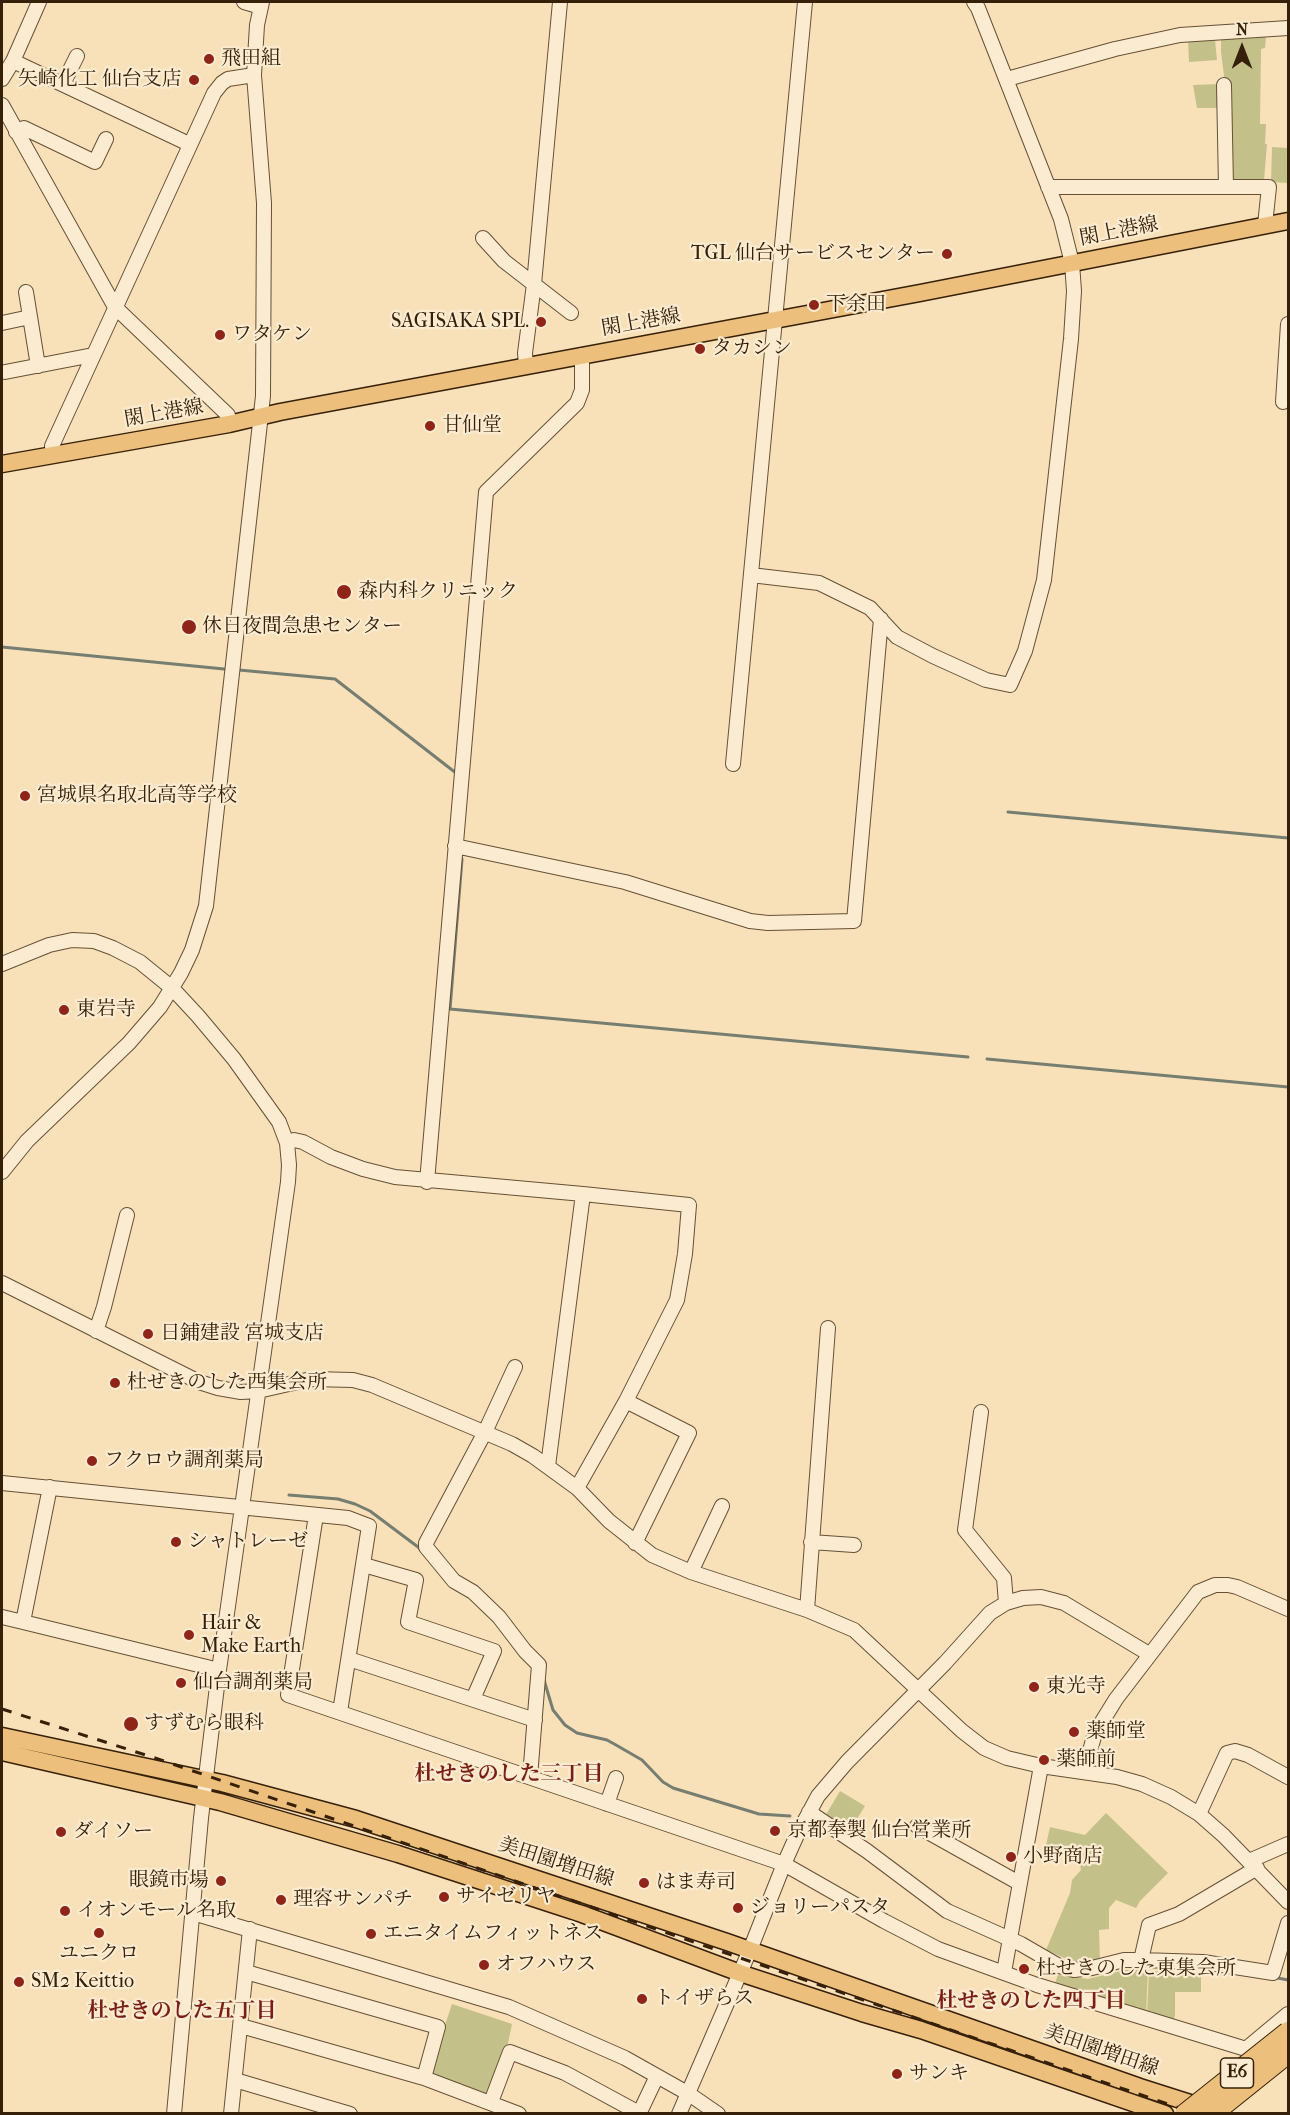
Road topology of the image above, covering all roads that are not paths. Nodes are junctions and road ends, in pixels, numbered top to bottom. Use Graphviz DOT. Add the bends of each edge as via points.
graph roads {
  1 [pos="39,2"];
  2 [pos="244,2"];
  3 [pos="560,2"];
  4 [pos="805,2"];
  5 [pos="974,2"];
  6 [pos="262,4"];
  7 [pos="1288,28"];
  8 [pos="77,56"];
  9 [pos="13,61"];
  10 [pos="254,75"];
  11 [pos="2,79"];
  12 [pos="1007,79"];
  13 [pos="63,84"];
  14 [pos="1224,85"];
  15 [pos="2,105"];
  16 [pos="16,132"];
  17 [pos="106,139"];
  18 [pos="189,144"];
  19 [pos="1048,187"];
  20 [pos="1226,187"];
  21 [pos="1288,221"];
  22 [pos="1265,225"];
  23 [pos="483,237"];
  24 [pos="1072,263"];
  25 [pos="534,284"];
  26 [pos="26,292"];
  27 [pos="115,307"];
  28 [pos="571,313"];
  29 [pos="30,317"];
  30 [pos="775,318"];
  31 [pos="2,323"];
  32 [pos="1288,324"];
  33 [pos="93,355"];
  34 [pos="582,356"];
  35 [pos="38,366"];
  36 [pos="526,366"];
  37 [pos="5,372"];
  38 [pos="1283,402"];
  39 [pos="261,416"];
  40 [pos="228,424"];
  41 [pos="53,455"];
  42 [pos="2,464"];
  43 [pos="751,575"];
  44 [pos="881,619"];
  45 [pos="733,764"];
  46 [pos="455,846"];
  47 [pos="2,964"];
  48 [pos="172,988"];
  49 [pos="287,1143"];
  50 [pos="2,1172"];
  51 [pos="428,1182"];
  52 [pos="583,1194"];
  53 [pos="127,1215"];
  54 [pos="2,1283"];
  55 [pos="828,1328"];
  56 [pos="96,1331"];
  57 [pos="515,1367"];
  58 [pos="258,1391"];
  59 [pos="626,1401"];
  60 [pos="981,1412"];
  61 [pos="485,1432"];
  62 [pos="548,1466"];
  63 [pos="2,1483"];
  64 [pos="50,1487"];
  65 [pos="577,1488"];
  66 [pos="722,1506"];
  67 [pos="242,1507"];
  68 [pos="316,1515"];
  69 [pos="811,1542"];
  70 [pos="635,1543"];
  71 [pos="854,1545"];
  72 [pos="364,1565"];
  73 [pos="691,1572"];
  74 [pos="1006,1603"];
  75 [pos="1288,1609"];
  76 [pos="807,1610"];
  77 [pos="2,1617"];
  78 [pos="23,1622"];
  79 [pos="1149,1654"];
  80 [pos="349,1659"];
  81 [pos="219,1670"];
  82 [pos="919,1689"];
  83 [pos="473,1699"];
  84 [pos="340,1712"];
  85 [pos="535,1720"];
  86 [pos="2,1736"];
  87 [pos="2,1752"];
  88 [pos="1041,1766"];
  89 [pos="1084,1772"];
  90 [pos="1287,1772"];
  91 [pos="530,1777"];
  92 [pos="616,1778"];
  93 [pos="206,1780"];
  94 [pos="204,1798"];
  95 [pos="607,1804"];
  96 [pos="808,1812"];
  97 [pos="1199,1814"];
  98 [pos="917,1826"];
  99 [pos="1288,1844"];
  100 [pos="783,1864"];
  101 [pos="1253,1864"];
  102 [pos="1019,1883"];
  103 [pos="1288,1902"];
  104 [pos="193,1913"];
  105 [pos="1288,1923"];
  106 [pos="250,1929"];
  107 [pos="1010,1941"];
  108 [pos="750,1950"];
  109 [pos="1141,1960"];
  110 [pos="246,1972"];
  111 [pos="1004,1972"];
  112 [pos="740,1973"];
  113 [pos="1288,2014"];
  114 [pos="241,2026"];
  115 [pos="1288,2032"];
  116 [pos="1288,2053"];
  117 [pos="657,2076"];
  118 [pos="424,2078"];
  119 [pos="235,2080"];
  120 [pos="688,2094"];
  121 [pos="491,2102"];
  122 [pos="639,2113"];
  123 [pos="174,2114"];
  124 [pos="231,2114"];
  125 [pos="350,2114"];
  126 [pos="519,2114"];
  127 [pos="679,2114"];
  128 [pos="718,2114"];
  129 [pos="1165,2114"];
  130 [pos="1185,2114"];
  131 [pos="1212,2114"];
  132 [pos="1223,2114"];
  1 -- 9 [label="street"];
  2 -- 6 [label="street"];
  3 -- 25 [label="street"];
  4 -- 30 [label="street"];
  5 -- 12 [label="street"];
  6 -- 10 [label="street"];
  7 -- 12 [label="street" via="1180,35"];
  8 -- 13 [label="street"];
  9 -- 11 [label="street"];
  9 -- 13 [label="street"];
  10 -- 18 [label="street" via="222,83"];
  10 -- 39 [label="street" via="264,203"];
  12 -- 19 [label="street"];
  13 -- 18 [label="street"];
  14 -- 20 [label="street"];
  15 -- 16 [label="street"];
  16 -- 17 [label="street" via="24,128 95,162"];
  16 -- 27 [label="street"];
  18 -- 27 [label="street"];
  19 -- 20 [label="street"];
  19 -- 24 [label="street"];
  20 -- 22 [label="street" via="1269,187"];
  21 -- 22 [label="main road, 閖上港線"];
  22 -- 24 [label="main road, 閖上港線"];
  23 -- 25 [label="street" via="504,261"];
  24 -- 30 [label="main road, 閖上港線"];
  24 -- 44 [label="street" via="1071,339 1044,580 1025,651 1010,685 986,680 933,656 897,637"];
  25 -- 28 [label="street"];
  25 -- 36 [label="street"];
  26 -- 29 [label="street"];
  27 -- 33 [label="street"];
  27 -- 40 [label="street" via="228,415"];
  29 -- 31 [label="street"];
  29 -- 35 [label="street"];
  30 -- 34 [label="main road, 閖上港線"];
  30 -- 43 [label="street"];
  32 -- 38 [label="street"];
  33 -- 35 [label="street"];
  33 -- 41 [label="street" via="52,446"];
  34 -- 36 [label="main road, 閖上港線"];
  34 -- 46 [label="street" via="582,390 577,403 486,492"];
  35 -- 37 [label="street"];
  36 -- 39 [label="main road, 閖上港線"];
  39 -- 40 [label="main road, 閖上港線"];
  39 -- 48 [label="street" via="209,888 192,950"];
  40 -- 41 [label="main road, 閖上港線"];
  41 -- 42 [label="main road, 閖上港線"];
  43 -- 44 [label="street" via="819,583 870,608"];
  43 -- 45 [label="street"];
  44 -- 46 [label="street" via="854,921 750,921 625,882"];
  46 -- 51 [label="street"];
  47 -- 48 [label="street" via="49,945 94,941 140,962"];
  48 -- 49 [label="street" via="234,1059 279,1122"];
  48 -- 50 [label="street" via="129,1043 43,1125"];
  49 -- 51 [label="street" via="303,1142 363,1169"];
  49 -- 58 [label="street" via="288,1182"];
  51 -- 52 [label="street"];
  52 -- 59 [label="street" via="689,1205 686,1254 677,1300"];
  52 -- 62 [label="street"];
  53 -- 56 [label="street"];
  54 -- 56 [label="street"];
  55 -- 69 [label="street"];
  56 -- 58 [label="street" via="199,1382 236,1392"];
  57 -- 61 [label="street"];
  58 -- 61 [label="street" via="311,1379 353,1380"];
  58 -- 67 [label="street"];
  59 -- 65 [label="street"];
  59 -- 70 [label="street" via="689,1432"];
  60 -- 74 [label="street" via="965,1530 1004,1578"];
  61 -- 62 [label="street"];
  61 -- 85 [label="street" via="426,1547 454,1581 474,1592 499,1617 539,1665"];
  62 -- 65 [label="street"];
  63 -- 64 [label="street"];
  64 -- 67 [label="street"];
  64 -- 78 [label="street"];
  65 -- 70 [label="street"];
  66 -- 73 [label="street"];
  67 -- 68 [label="street"];
  67 -- 81 [label="street"];
  68 -- 72 [label="street" via="348,1518 369,1526"];
  68 -- 84 [label="street" via="288,1695"];
  69 -- 71 [label="street"];
  69 -- 76 [label="street"];
  70 -- 73 [label="street"];
  72 -- 80 [label="street"];
  72 -- 83 [label="street" via="416,1580 408,1622 494,1651"];
  73 -- 76 [label="street"];
  74 -- 79 [label="street" via="1041,1597 1064,1603"];
  74 -- 82 [label="street" via="990,1613"];
  75 -- 79 [label="street" via="1237,1587 1210,1587 1198,1592"];
  76 -- 82 [label="street" via="854,1630"];
  77 -- 78 [label="street"];
  78 -- 81 [label="street"];
  79 -- 89 [label="street" via="1095,1733"];
  80 -- 83 [label="street"];
  80 -- 84 [label="street"];
  81 -- 93 [label="street"];
  82 -- 88 [label="street" via="984,1748"];
  82 -- 96 [label="street" via="831,1780"];
  83 -- 85 [label="street"];
  84 -- 91 [label="street"];
  85 -- 91 [label="street"];
  86 -- 93 [label="main road, 美田園増田線"];
  87 -- 94 [label="main road, 美田園増田線"];
  88 -- 89 [label="street"];
  88 -- 102 [label="street"];
  89 -- 97 [label="street" via="1142,1784"];
  90 -- 97 [label="street" via="1248,1755 1227,1753"];
  91 -- 95 [label="street"];
  92 -- 95 [label="street"];
  93 -- 94 [label="street"];
  93 -- 108 [label="main road, 美田園増田線" via="366,1822"];
  94 -- 104 [label="street"];
  94 -- 112 [label="main road, 美田園増田線" via="398,1854 582,1914"];
  95 -- 100 [label="street"];
  96 -- 100 [label="street"];
  96 -- 107 [label="street" via="947,1911"];
  97 -- 101 [label="street"];
  98 -- 102 [label="street"];
  99 -- 101 [label="street"];
  100 -- 108 [label="street"];
  100 -- 111 [label="street" via="938,1948"];
  101 -- 103 [label="street"];
  101 -- 109 [label="street" via="1179,1914 1149,1925"];
  102 -- 107 [label="street"];
  104 -- 106 [label="street"];
  104 -- 123 [label="street"];
  105 -- 109 [label="street" via="1274,1973 1203,1962"];
  106 -- 110 [label="street"];
  106 -- 117 [label="street" via="509,2007"];
  107 -- 109 [label="street" via="1074,1970"];
  107 -- 111 [label="street"];
  108 -- 112 [label="street"];
  108 -- 132 [label="main road, 美田園増田線"];
  110 -- 114 [label="street"];
  110 -- 118 [label="street" via="438,2027"];
  111 -- 113 [label="street" via="1246,2049"];
  112 -- 120 [label="street"];
  112 -- 129 [label="main road, 美田園増田線"];
  114 -- 118 [label="street"];
  114 -- 119 [label="street"];
  115 -- 130 [label="highway, E6, bridge"];
  116 -- 131 [label="highway, E6, bridge"];
  117 -- 120 [label="street"];
  117 -- 122 [label="street"];
  118 -- 121 [label="street"];
  119 -- 124 [label="street"];
  119 -- 125 [label="street"];
  120 -- 127 [label="street"];
  120 -- 128 [label="street"];
  121 -- 122 [label="street" via="510,2052 565,2073"];
  121 -- 126 [label="street"];
}
